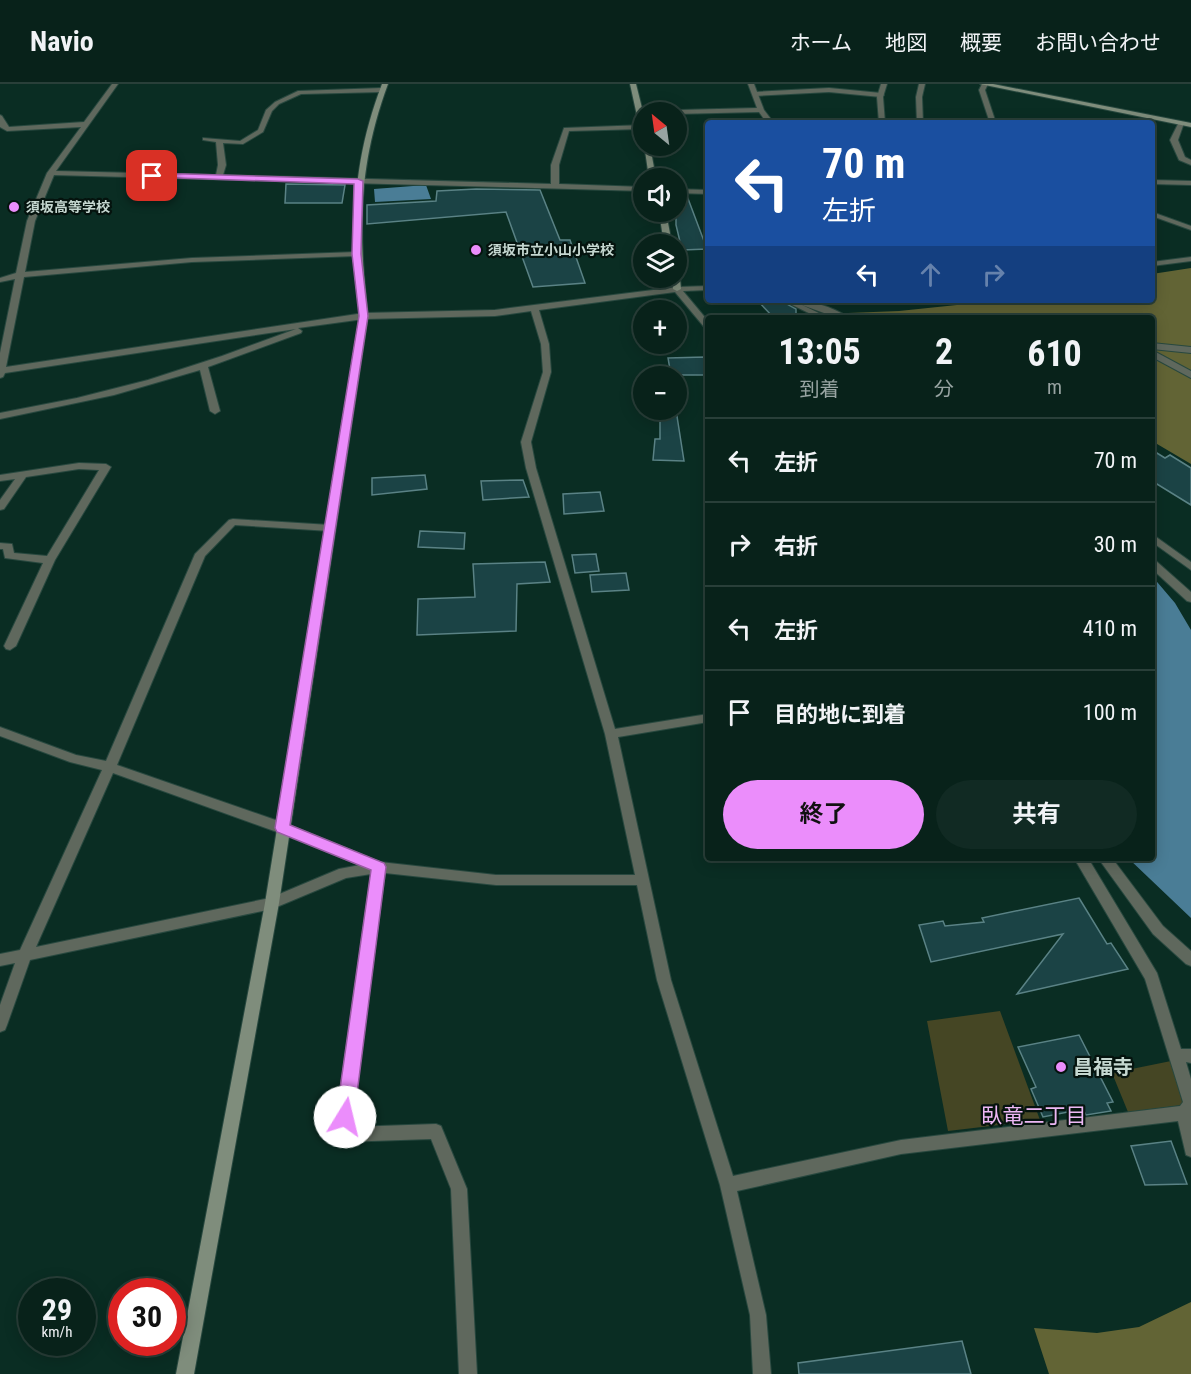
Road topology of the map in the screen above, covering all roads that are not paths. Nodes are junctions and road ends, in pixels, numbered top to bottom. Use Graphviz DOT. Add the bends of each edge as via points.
graph roads {
  1 [pos="115,84"];
  2 [pos="633,84"];
  3 [pos="752,84"];
  4 [pos="884,84"];
  5 [pos="922,84"];
  6 [pos="984,84"];
  7 [pos="384,87"];
  8 [pos="755,94"];
  9 [pos="881,95"];
  10 [pos="637,102"];
  11 [pos="761,110"];
  12 [pos="687,111"];
  13 [pos="0,117"];
  14 [pos="769,120"];
  15 [pos="882,120"];
  16 [pos="920,120"];
  17 [pos="992,120"];
  18 [pos="1181,123"];
  19 [pos="88,124"];
  20 [pos="1191,125"];
  21 [pos="633,130"];
  22 [pos="205,139"];
  23 [pos="219,140"];
  24 [pos="1191,163"];
  25 [pos="51,173"];
  26 [pos="219,177"];
  27 [pos="358,181"];
  28 [pos="1155,182"];
  29 [pos="1191,183"];
  30 [pos="555,187"];
  31 [pos="633,189"];
  32 [pos="687,191"];
  33 [pos="705,192"];
  34 [pos="1155,215"];
  35 [pos="1191,228"];
  36 [pos="356,254"];
  37 [pos="1191,259"];
  38 [pos="1155,264"];
  39 [pos="20,275"];
  40 [pos="0,280"];
  41 [pos="705,288"];
  42 [pos="677,290"];
  43 [pos="792,303"];
  44 [pos="803,303"];
  45 [pos="535,309"];
  46 [pos="818,315"];
  47 [pos="838,315"];
  48 [pos="364,316"];
  49 [pos="320,323"];
  50 [pos="705,323"];
  51 [pos="1155,346"];
  52 [pos="1191,350"];
  53 [pos="1155,355"];
  54 [pos="204,367"];
  55 [pos="0,372"];
  56 [pos="1191,375"];
  57 [pos="215,411"];
  58 [pos="0,416"];
  59 [pos="23,474"];
  60 [pos="0,478"];
  61 [pos="0,507"];
  62 [pos="330,528"];
  63 [pos="1155,539"];
  64 [pos="0,546"];
  65 [pos="50,560"];
  66 [pos="1155,566"];
  67 [pos="1191,567"];
  68 [pos="1191,598"];
  69 [pos="10,646"];
  70 [pos="705,718"];
  71 [pos="0,730"];
  72 [pos="611,734"];
  73 [pos="111,767"];
  74 [pos="282,828"];
  75 [pos="1083,861"];
  76 [pos="1108,861"];
  77 [pos="379,867"];
  78 [pos="643,880"];
  79 [pos="272,903"];
  80 [pos="24,957"];
  81 [pos="0,960"];
  82 [pos="1191,960"];
  83 [pos="0,1025"];
  84 [pos="1184,1055"];
  85 [pos="1189,1106"];
  86 [pos="1191,1150"];
  87 [pos="728,1185"];
  88 [pos="185,1374"];
  89 [pos="468,1374"];
  90 [pos="762,1374"];
  1 -- 19 [label="street"];
  2 -- 10 [label="street"];
  3 -- 8 [label="street"];
  4 -- 9 [label="street"];
  5 -- 16 [label="street"];
  6 -- 17 [label="street" via="982,90"];
  6 -- 18 [label="street"];
  7 -- 23 [label="street" via="300,92 277,103 269,110 261,131 241,143"];
  7 -- 27 [label="street"];
  8 -- 9 [label="lane" via="829,90"];
  8 -- 11 [label="street"];
  9 -- 15 [label="street"];
  11 -- 12 [label="street"];
  11 -- 14 [label="street"];
  13 -- 19 [label="street" via="7,129"];
  18 -- 20 [label="street"];
  18 -- 24 [label="street" via="1174,140 1182,158"];
  19 -- 25 [label="street"];
  21 -- 30 [label="street" via="566,129 555,165"];
  22 -- 23 [label="street"];
  23 -- 26 [label="street"];
  25 -- 26 [label="street"];
  25 -- 39 [label="street" via="31,221"];
  26 -- 27 [label="street"];
  27 -- 30 [label="street"];
  27 -- 36 [label="street"];
  28 -- 29 [label="street"];
  30 -- 31 [label="street"];
  32 -- 33 [label="street"];
  34 -- 35 [label="lane"];
  36 -- 39 [label="street" via="192,260"];
  36 -- 48 [label="street"];
  37 -- 38 [label="street"];
  39 -- 40 [label="street"];
  39 -- 55 [label="street"];
  41 -- 42 [label="street"];
  42 -- 45 [label="street"];
  42 -- 50 [label="street"];
  43 -- 46 [label="lane"];
  44 -- 47 [label="street"];
  45 -- 48 [label="street"];
  45 -- 72 [label="street" via="545,345 547,372 526,442"];
  48 -- 49 [label="street"];
  48 -- 62 [label="street"];
  49 -- 54 [label="street"];
  49 -- 55 [label="street"];
  51 -- 52 [label="street"];
  53 -- 56 [label="street"];
  54 -- 57 [label="street"];
  54 -- 58 [label="street" via="114,392"];
  59 -- 60 [label="street"];
  59 -- 61 [label="street"];
  59 -- 65 [label="street" via="79,466 106,467"];
  62 -- 73 [label="street" via="233,522 200,554"];
  62 -- 74 [label="street"];
  63 -- 67 [label="lane"];
  64 -- 65 [label="street" via="8,546 9,556"];
  65 -- 69 [label="street"];
  66 -- 68 [label="street"];
  70 -- 72 [label="street"];
  71 -- 73 [label="street" via="74,759"];
  72 -- 78 [label="street"];
  73 -- 74 [label="street"];
  73 -- 80 [label="street"];
  74 -- 77 [label="street"];
  74 -- 79 [label="street"];
  75 -- 84 [label="street" via="1152,977"];
  76 -- 82 [label="street" via="1158,930"];
  77 -- 78 [label="street" via="496,880"];
  77 -- 79 [label="street" via="344,873"];
  77 -- 89 [label="street" via="342,1135 436,1131 459,1189"];
  78 -- 87 [label="street" via="664,980"];
  79 -- 80 [label="street"];
  79 -- 88 [label="street"];
  80 -- 81 [label="street"];
  80 -- 83 [label="street"];
  84 -- 85 [label="street"];
  85 -- 86 [label="street"];
  85 -- 87 [label="street" via="901,1147"];
  87 -- 90 [label="street" via="758,1315"];
}
